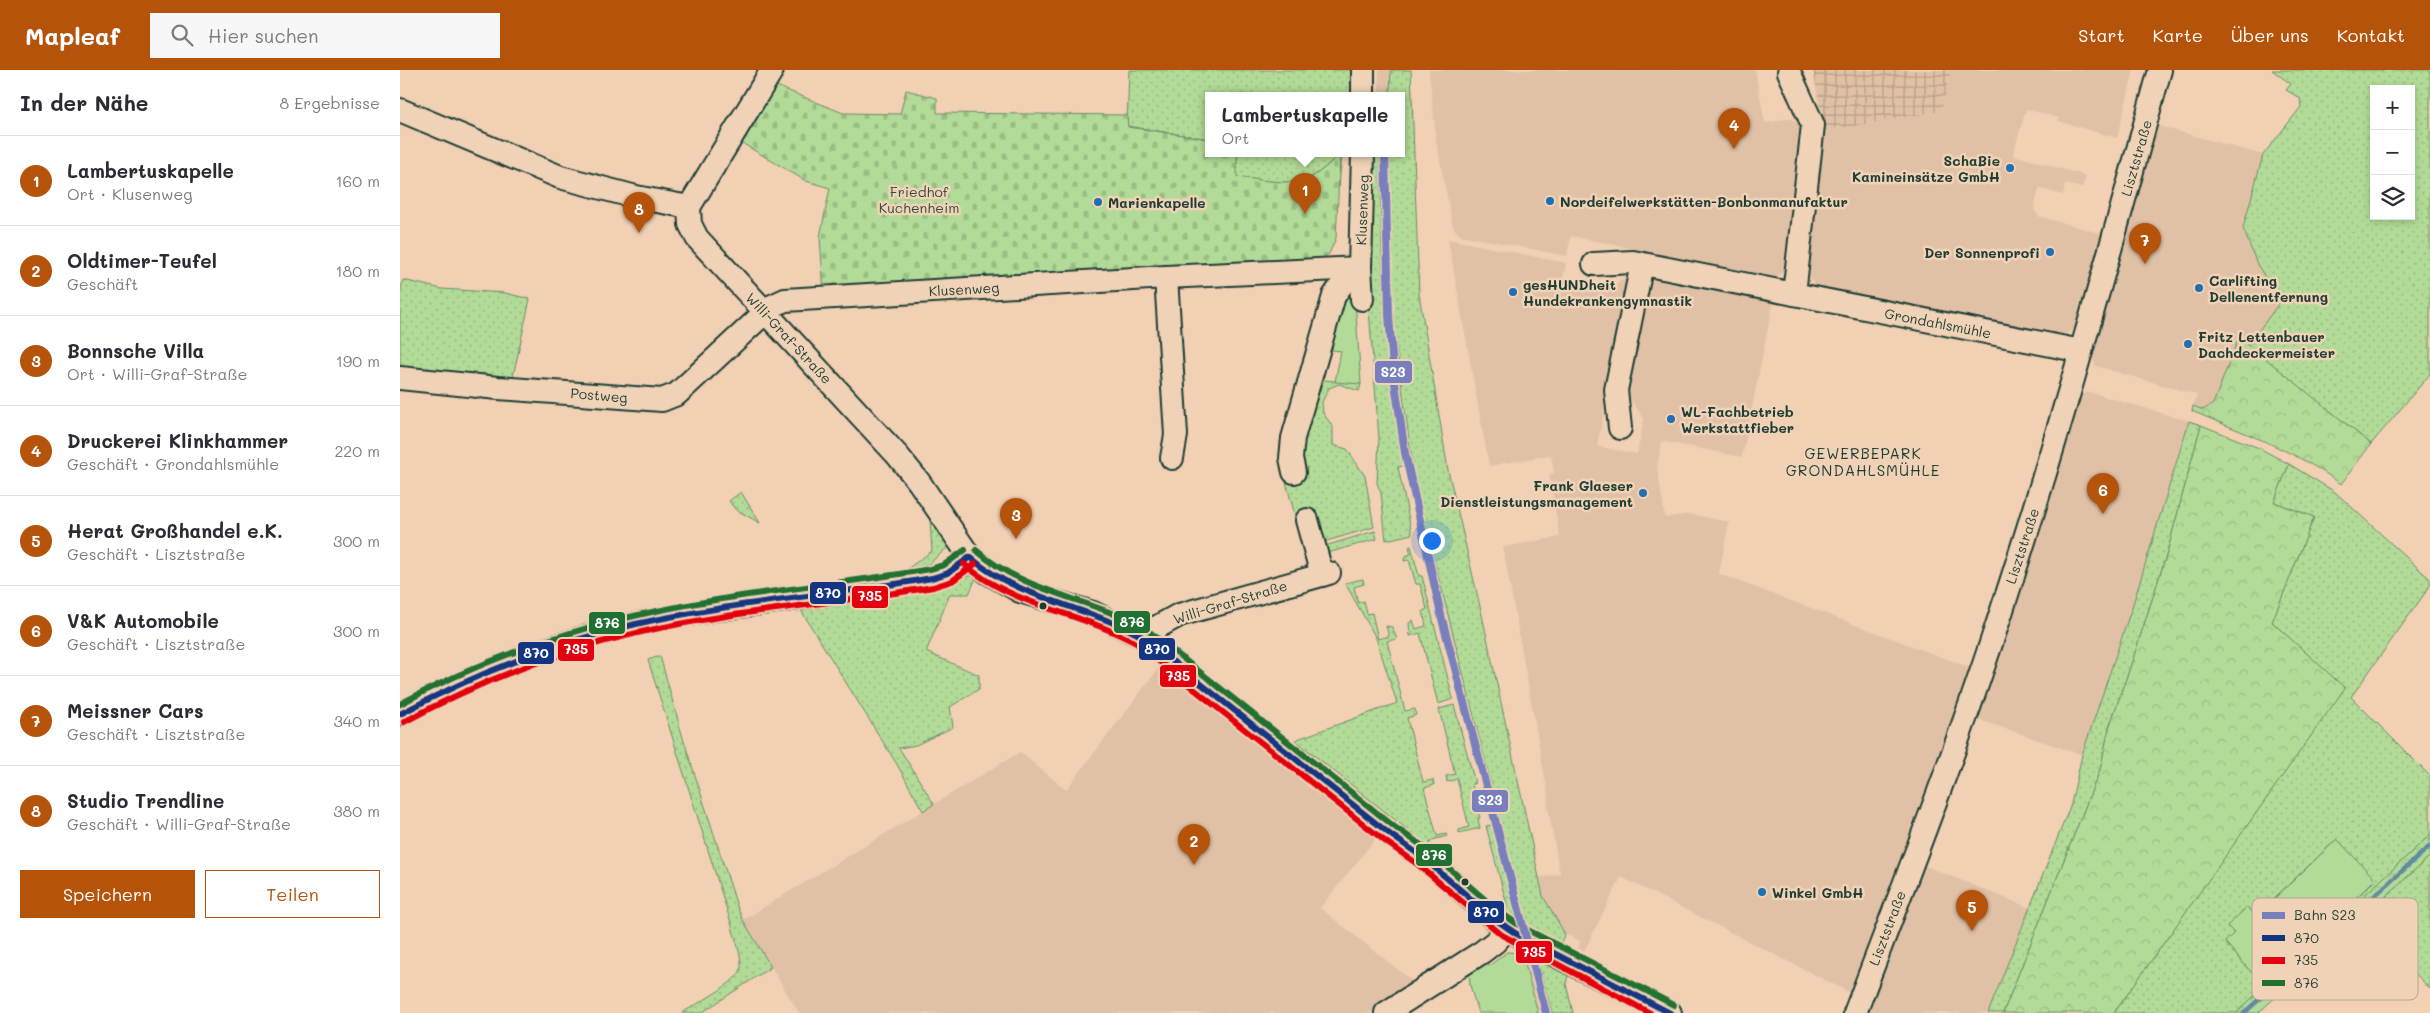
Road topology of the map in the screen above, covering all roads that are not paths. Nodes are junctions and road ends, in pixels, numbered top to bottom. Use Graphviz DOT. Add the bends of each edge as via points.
graph roads {
  1 [pos="772,70"];
  2 [pos="1363,70"];
  3 [pos="2160,70"];
  4 [pos="1789,72"];
  5 [pos="1363,92"];
  6 [pos="400,110"];
  7 [pos="1363,157"];
  8 [pos="689,207"];
  9 [pos="1594,264"];
  10 [pos="1642,264"];
  11 [pos="1360,268"];
  12 [pos="1166,277"];
  13 [pos="1794,294"];
  14 [pos="1362,299"];
  15 [pos="766,312"];
  16 [pos="2081,351"];
  17 [pos="400,378"];
  18 [pos="1620,428"];
  19 [pos="1172,458"];
  20 [pos="1294,472"];
  21 [pos="1307,520"];
  22 [pos="970,557"];
  23 [pos="1141,636"];
  24 [pos="400,714"];
  25 [pos="1508,928"];
  26 [pos="1386,1013"];
  27 [pos="1670,1013"];
  28 [pos="1855,1013"];
  1 -- 8 [label="street"];
  2 -- 5 [label="street"];
  3 -- 16 [label="street, Lisztstraße"];
  4 -- 13 [label="street" via="1813,125"];
  6 -- 8 [label="street" via="560,177"];
  7 -- 11 [label="street, Klusenweg"];
  8 -- 15 [label="street, Willi-Graf-Straße" via="690,224 697,238"];
  9 -- 10 [label="street, Grondahlsmühle"];
  10 -- 13 [label="street, Grondahlsmühle"];
  10 -- 18 [label="street" via="1616,390"];
  11 -- 12 [label="street, Klusenweg"];
  11 -- 14 [label="street, Klusenweg"];
  11 -- 20 [label="street" via="1334,296 1293,438 1291,458"];
  12 -- 15 [label="street, Klusenweg" via="785,300"];
  12 -- 19 [label="street" via="1176,435"];
  13 -- 16 [label="street, Grondahlsmühle"];
  15 -- 17 [label="street, Postweg" via="677,394 656,401"];
  15 -- 22 [label="street, Willi-Graf-Straße" via="898,456"];
  16 -- 28 [label="street, Lisztstraße" via="2002,612"];
  21 -- 23 [label="street, Willi-Graf-Straße" via="1326,574 1179,615"];
  22 -- 23 [label="street, Willi-Graf-Straße" via="1008,585 1093,613"];
  22 -- 24 [label="street" via="948,573 932,578 737,607 597,634 490,672"];
  23 -- 25 [label="street, Willi-Graf-Straße" via="1391,835 1448,876"];
  25 -- 26 [label="street" via="1488,947"];
  25 -- 27 [label="street, Willi-Graf-Straße"];
}
